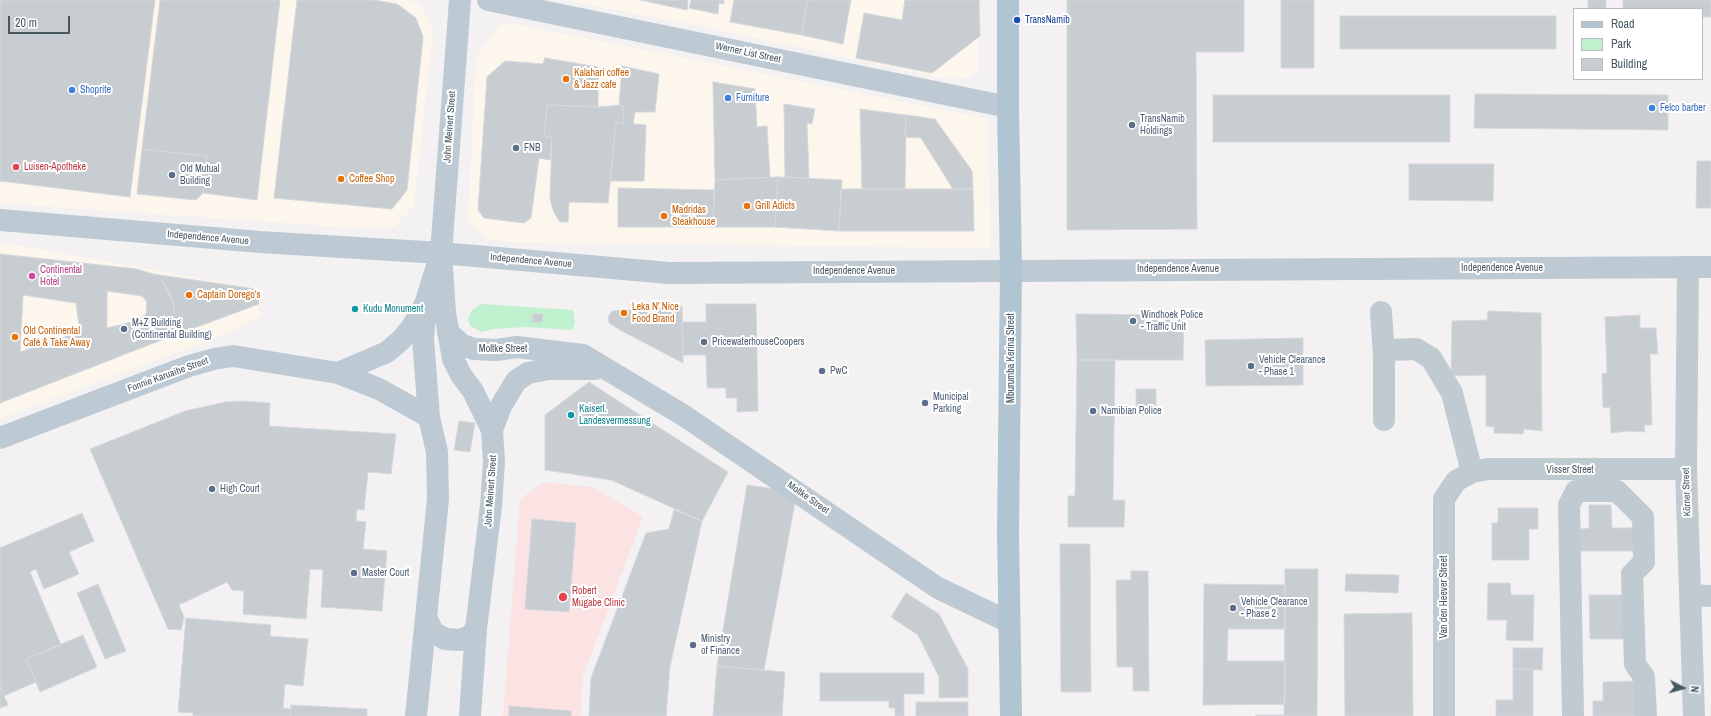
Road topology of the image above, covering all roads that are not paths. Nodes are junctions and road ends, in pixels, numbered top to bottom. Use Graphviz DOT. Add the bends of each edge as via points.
graph roads {
  1 [pos="460,0"];
  2 [pos="488,0"];
  3 [pos="1008,0"];
  4 [pos="1008,107"];
  5 [pos="0,220"];
  6 [pos="441,253"];
  7 [pos="1688,267"];
  8 [pos="1711,267"];
  9 [pos="1011,270"];
  10 [pos="426,301"];
  11 [pos="1381,312"];
  12 [pos="448,332"];
  13 [pos="1384,356"];
  14 [pos="608,370"];
  15 [pos="338,373"];
  16 [pos="429,417"];
  17 [pos="1384,420"];
  18 [pos="492,430"];
  19 [pos="0,438"];
  20 [pos="1686,469"];
  21 [pos="1464,477"];
  22 [pos="1701,595"];
  23 [pos="426,617"];
  24 [pos="1009,622"];
  25 [pos="476,629"];
  26 [pos="416,716"];
  27 [pos="470,716"];
  28 [pos="1011,716"];
  29 [pos="1444,716"];
  30 [pos="1573,716"];
  31 [pos="1646,716"];
  32 [pos="1694,716"];
  1 -- 6 [label="street, John Meinert Street"];
  2 -- 4 [label="street, Werner List Street"];
  3 -- 4 [label="main road, Mburumba Kerina Street"];
  4 -- 9 [label="main road, Mburumba Kerina Street"];
  5 -- 6 [label="street, Independence Avenue" via="260,242"];
  6 -- 9 [label="street, Independence Avenue" via="669,273"];
  6 -- 10 [label="street, John Meinert Street"];
  6 -- 12 [label="street, John Meinert Street"];
  7 -- 8 [label="street, Independence Avenue"];
  7 -- 9 [label="street, Independence Avenue"];
  7 -- 20 [label="street, Körner Street"];
  9 -- 24 [label="main road, Mburumba Kerina Street"];
  10 -- 15 [label="street" via="412,327 387,352"];
  10 -- 16 [label="street, John Meinert Street" via="423,339"];
  11 -- 13 [label="street"];
  12 -- 14 [label="street, Moltke Street" via="462,345 474,349 496,350 517,347 583,355"];
  12 -- 18 [label="street, John Meinert Street" via="452,359 460,375 473,391"];
  13 -- 17 [label="street"];
  13 -- 21 [label="street" via="1390,350 1416,348 1432,358 1452,393"];
  14 -- 18 [label="street, Moltke Street" via="549,369 528,373 516,381"];
  14 -- 24 [label="street, Moltke Street" via="690,419 938,588"];
  15 -- 16 [label="street, Fonnie Karuaihe Street" via="379,389"];
  15 -- 19 [label="street, Fonnie Karuaihe Street" via="257,358 214,358"];
  16 -- 23 [label="street, John Meinert Street" via="437,452 438,500"];
  18 -- 25 [label="street, John Meinert Street" via="494,462 491,506"];
  20 -- 21 [label="street, Visser Street" via="1488,469"];
  20 -- 22 [label="street, Körner Street"];
  21 -- 29 [label="street, Van den Heever Street" via="1444,499"];
  22 -- 32 [label="street, Körner Street"];
  23 -- 25 [label="street" via="433,632 444,639 460,640 470,636"];
  23 -- 26 [label="street, John Meinert Street"];
  24 -- 28 [label="main road, Mburumba Kerina Street"];
  25 -- 27 [label="street, John Meinert Street"];
  30 -- 31 [label="street" via="1569,505 1576,491 1617,491 1644,517 1644,562 1632,574 1635,664 1644,677"];
}
